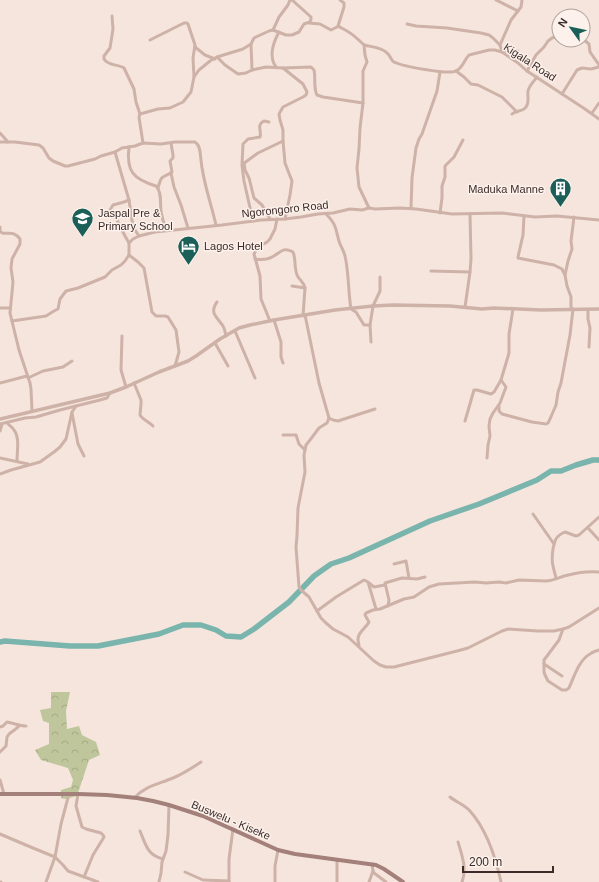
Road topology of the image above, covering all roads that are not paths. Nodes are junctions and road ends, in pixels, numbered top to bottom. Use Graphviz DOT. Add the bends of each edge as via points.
graph roads {
  1 [pos="291,0"];
  2 [pos="340,0"];
  3 [pos="496,0"];
  4 [pos="522,0"];
  5 [pos="518,11"];
  6 [pos="112,16"];
  7 [pos="309,23"];
  8 [pos="407,24"];
  9 [pos="339,26"];
  10 [pos="273,30"];
  11 [pos="279,32"];
  12 [pos="551,39"];
  13 [pos="150,40"];
  14 [pos="251,44"];
  15 [pos="364,45"];
  16 [pos="500,45"];
  17 [pos="195,47"];
  18 [pos="590,48"];
  19 [pos="502,51"];
  20 [pos="518,51"];
  21 [pos="216,58"];
  22 [pos="599,66"];
  23 [pos="276,67"];
  24 [pos="283,68"];
  25 [pos="252,70"];
  26 [pos="456,71"];
  27 [pos="527,71"];
  28 [pos="440,72"];
  29 [pos="194,77"];
  30 [pos="537,77"];
  31 [pos="307,93"];
  32 [pos="562,94"];
  33 [pos="317,95"];
  34 [pos="363,103"];
  35 [pos="599,103"];
  36 [pos="517,112"];
  37 [pos="140,114"];
  38 [pos="512,114"];
  39 [pos="592,114"];
  40 [pos="599,119"];
  41 [pos="269,122"];
  42 [pos="0,133"];
  43 [pos="463,140"];
  44 [pos="283,141"];
  45 [pos="0,142"];
  46 [pos="8,142"];
  47 [pos="143,143"];
  48 [pos="171,143"];
  49 [pos="129,147"];
  50 [pos="115,152"];
  51 [pos="243,164"];
  52 [pos="171,173"];
  53 [pos="158,188"];
  54 [pos="129,200"];
  55 [pos="369,208"];
  56 [pos="411,208"];
  57 [pos="440,213"];
  58 [pos="326,214"];
  59 [pos="470,214"];
  60 [pos="524,216"];
  61 [pos="574,217"];
  62 [pos="270,219"];
  63 [pos="277,219"];
  64 [pos="285,219"];
  65 [pos="599,220"];
  66 [pos="253,221"];
  67 [pos="216,225"];
  68 [pos="0,227"];
  69 [pos="188,228"];
  70 [pos="166,230"];
  71 [pos="1,234"];
  72 [pos="139,236"];
  73 [pos="129,244"];
  74 [pos="129,254"];
  75 [pos="255,258"];
  76 [pos="431,271"];
  77 [pos="470,272"];
  78 [pos="565,275"];
  79 [pos="380,277"];
  80 [pos="292,286"];
  81 [pos="305,288"];
  82 [pos="217,302"];
  83 [pos="373,306"];
  84 [pos="465,307"];
  85 [pos="0,308"];
  86 [pos="10,308"];
  87 [pos="351,309"];
  88 [pos="513,309"];
  89 [pos="572,309"];
  90 [pos="599,309"];
  91 [pos="588,310"];
  92 [pos="304,316"];
  93 [pos="272,320"];
  94 [pos="12,321"];
  95 [pos="370,325"];
  96 [pos="235,331"];
  97 [pos="122,336"];
  98 [pos="226,336"];
  99 [pos="371,342"];
  100 [pos="215,343"];
  101 [pos="589,347"];
  102 [pos="72,361"];
  103 [pos="283,363"];
  104 [pos="175,366"];
  105 [pos="228,366"];
  106 [pos="28,377"];
  107 [pos="256,378"];
  108 [pos="501,380"];
  109 [pos="0,383"];
  110 [pos="134,383"];
  111 [pos="126,387"];
  112 [pos="110,393"];
  113 [pos="76,406"];
  114 [pos="499,406"];
  115 [pos="70,407"];
  116 [pos="375,409"];
  117 [pos="32,411"];
  118 [pos="72,412"];
  119 [pos="329,418"];
  120 [pos="0,419"];
  121 [pos="465,421"];
  122 [pos="7,423"];
  123 [pos="1,424"];
  124 [pos="153,426"];
  125 [pos="0,431"];
  126 [pos="283,435"];
  127 [pos="305,450"];
  128 [pos="84,456"];
  129 [pos="0,458"];
  130 [pos="487,458"];
  131 [pos="17,461"];
  132 [pos="30,465"];
  133 [pos="0,474"];
  134 [pos="533,514"];
  135 [pos="599,517"];
  136 [pos="588,528"];
  137 [pos="599,540"];
  138 [pos="554,544"];
  139 [pos="394,564"];
  140 [pos="599,572"];
  141 [pos="425,577"];
  142 [pos="410,578"];
  143 [pos="556,578"];
  144 [pos="368,582"];
  145 [pos="385,585"];
  146 [pos="388,606"];
  147 [pos="599,608"];
  148 [pos="376,609"];
  149 [pos="317,611"];
  150 [pos="563,629"];
  151 [pos="359,646"];
  152 [pos="599,650"];
  153 [pos="544,664"];
  154 [pos="562,676"];
  155 [pos="19,726"];
  156 [pos="26,726"];
  157 [pos="0,727"];
  158 [pos="0,752"];
  159 [pos="201,762"];
  160 [pos="0,780"];
  161 [pos="2,794"];
  162 [pos="69,794"];
  163 [pos="78,794"];
  164 [pos="450,796"];
  165 [pos="134,798"];
  166 [pos="169,805"];
  167 [pos="233,829"];
  168 [pos="140,831"];
  169 [pos="0,834"];
  170 [pos="458,842"];
  171 [pos="278,850"];
  172 [pos="55,857"];
  173 [pos="163,859"];
  174 [pos="337,860"];
  175 [pos="372,864"];
  176 [pos="373,871"];
  177 [pos="186,872"];
  178 [pos="84,877"];
  179 [pos="46,882"];
  180 [pos="98,882"];
  181 [pos="159,882"];
  182 [pos="229,882"];
  183 [pos="275,882"];
  184 [pos="338,882"];
  185 [pos="369,882"];
  186 [pos="386,882"];
  187 [pos="403,882"];
  188 [pos="462,882"];
  189 [pos="501,882"];
  1 -- 7 [label="street" via="311,17"];
  1 -- 10 [label="street"];
  2 -- 9 [label="street" via="344,5"];
  3 -- 5 [label="street"];
  4 -- 5 [label="street" via="522,7"];
  5 -- 16 [label="street"];
  6 -- 37 [label="street" via="110,48 104,59 108,64 124,68 134,90"];
  7 -- 9 [label="street" via="320,24 331,30"];
  7 -- 11 [label="street" via="304,24 294,35"];
  8 -- 16 [label="street" via="481,33 489,35"];
  9 -- 15 [label="street"];
  10 -- 11 [label="street"];
  10 -- 14 [label="street" via="254,38"];
  11 -- 23 [label="street" via="272,51 272,60"];
  12 -- 27 [label="street" via="536,55"];
  13 -- 17 [label="street" via="185,23 188,24"];
  14 -- 21 [label="street"];
  14 -- 25 [label="street"];
  15 -- 28 [label="street" via="384,50 396,63"];
  15 -- 34 [label="street" via="367,62 363,71"];
  16 -- 19 [label="street"];
  17 -- 21 [label="street" via="205,55"];
  17 -- 29 [label="street"];
  18 -- 22 [label="street"];
  19 -- 20 [label="street"];
  19 -- 26 [label="street, Kigala Road" via="489,50 469,55"];
  19 -- 27 [label="street, Kigala Road"];
  21 -- 25 [label="street" via="238,74"];
  21 -- 29 [label="street" via="203,66"];
  22 -- 32 [label="street" via="577,70"];
  23 -- 24 [label="street"];
  23 -- 25 [label="street"];
  24 -- 31 [label="street" via="303,84"];
  24 -- 33 [label="street" via="312,68"];
  26 -- 28 [label="street"];
  26 -- 36 [label="street" via="471,84 502,97"];
  27 -- 30 [label="street, Kigala Road"];
  28 -- 56 [label="street" via="437,91 416,148"];
  29 -- 37 [label="street" via="191,92 183,102 170,108"];
  30 -- 32 [label="street, Kigala Road"];
  30 -- 36 [label="street" via="528,90 525,109"];
  31 -- 33 [label="street"];
  31 -- 44 [label="street" via="281,110 279,117"];
  32 -- 39 [label="street, Kigala Road"];
  33 -- 34 [label="street"];
  34 -- 55 [label="street" via="357,168 359,187"];
  35 -- 39 [label="street"];
  36 -- 38 [label="street"];
  37 -- 47 [label="street"];
  39 -- 40 [label="street, Kigala Road"];
  41 -- 51 [label="street" via="261,123 260,137 249,138 244,142"];
  42 -- 46 [label="street"];
  43 -- 57 [label="street" via="454,157 445,166"];
  44 -- 51 [label="street"];
  44 -- 64 [label="street" via="285,163 292,184"];
  45 -- 46 [label="street"];
  46 -- 50 [label="street" via="39,145 50,160 65,166 95,160"];
  47 -- 48 [label="street"];
  47 -- 49 [label="street"];
  48 -- 52 [label="street"];
  48 -- 67 [label="street" via="198,144"];
  49 -- 50 [label="street"];
  49 -- 53 [label="street" via="128,159 133,174"];
  50 -- 54 [label="street"];
  51 -- 62 [label="street" via="254,198 262,205"];
  51 -- 66 [label="street" via="244,182"];
  52 -- 53 [label="street" via="162,177"];
  52 -- 69 [label="street"];
  53 -- 70 [label="street"];
  54 -- 72 [label="street" via="133,227"];
  54 -- 73 [label="street" via="113,205 110,210"];
  55 -- 56 [label="street, Ngorongoro Road"];
  55 -- 58 [label="street, Ngorongoro Road" via="346,209"];
  56 -- 57 [label="street, Ngorongoro Road"];
  57 -- 59 [label="street, Ngorongoro Road"];
  58 -- 64 [label="street, Ngorongoro Road"];
  58 -- 87 [label="street" via="335,225 345,254"];
  59 -- 60 [label="street, Ngorongoro Road" via="502,213"];
  59 -- 77 [label="street"];
  60 -- 61 [label="street, Ngorongoro Road"];
  60 -- 78 [label="street" via="518,258 554,265"];
  61 -- 65 [label="street, Ngorongoro Road"];
  61 -- 78 [label="street" via="570,241 572,249"];
  62 -- 63 [label="street, Ngorongoro Road"];
  62 -- 66 [label="street, Ngorongoro Road"];
  63 -- 64 [label="street, Ngorongoro Road"];
  63 -- 75 [label="street" via="270,239 255,251"];
  66 -- 67 [label="street, Ngorongoro Road"];
  67 -- 69 [label="street, Ngorongoro Road"];
  68 -- 71 [label="street"];
  69 -- 70 [label="street, Ngorongoro Road"];
  70 -- 72 [label="street, Ngorongoro Road"];
  71 -- 86 [label="street" via="13,233 20,239 12,259"];
  72 -- 73 [label="street, Ngorongoro Road"];
  73 -- 74 [label="street"];
  74 -- 94 [label="street" via="124,263 104,278 66,291 60,299 58,309 46,316"];
  74 -- 104 [label="street" via="144,268 152,312 156,316 168,317 176,330 178,352"];
  75 -- 81 [label="street" via="268,259 286,250 293,252 297,275"];
  75 -- 93 [label="street" via="261,282 261,299"];
  76 -- 77 [label="street"];
  77 -- 84 [label="street"];
  78 -- 89 [label="street"];
  79 -- 83 [label="street" via="380,291"];
  80 -- 81 [label="street"];
  81 -- 92 [label="street"];
  82 -- 98 [label="street" via="214,314 224,327"];
  83 -- 84 [label="street"];
  83 -- 87 [label="street"];
  83 -- 95 [label="street"];
  84 -- 88 [label="street"];
  85 -- 86 [label="street"];
  86 -- 94 [label="street"];
  87 -- 92 [label="street"];
  87 -- 95 [label="street" via="364,325"];
  88 -- 89 [label="street"];
  88 -- 108 [label="street" via="509,353"];
  89 -- 91 [label="street"];
  89 -- 114 [label="street" via="561,383 556,405 548,423 532,422 502,414"];
  90 -- 91 [label="street"];
  91 -- 101 [label="street"];
  92 -- 93 [label="street"];
  92 -- 119 [label="street"];
  93 -- 96 [label="street"];
  93 -- 103 [label="street" via="280,342"];
  94 -- 106 [label="street"];
  95 -- 99 [label="street"];
  96 -- 98 [label="street"];
  96 -- 107 [label="street"];
  97 -- 111 [label="street" via="121,370"];
  98 -- 100 [label="street"];
  100 -- 104 [label="street" via="188,361"];
  100 -- 105 [label="street"];
  102 -- 106 [label="street" via="63,367"];
  104 -- 110 [label="street"];
  106 -- 109 [label="street"];
  106 -- 117 [label="street"];
  108 -- 114 [label="street" via="506,387"];
  108 -- 121 [label="street" via="491,394 474,390"];
  110 -- 111 [label="street"];
  110 -- 124 [label="street" via="141,400 140,415"];
  111 -- 112 [label="street"];
  112 -- 113 [label="street" via="102,400"];
  112 -- 117 [label="street"];
  113 -- 115 [label="street"];
  113 -- 118 [label="street"];
  114 -- 130 [label="street" via="490,419"];
  115 -- 118 [label="street"];
  115 -- 122 [label="street" via="36,418"];
  116 -- 119 [label="street" via="338,420"];
  117 -- 120 [label="street"];
  118 -- 128 [label="street" via="78,444"];
  118 -- 132 [label="street" via="64,443 40,462"];
  119 -- 127 [label="street" via="306,445"];
  122 -- 123 [label="street"];
  122 -- 131 [label="street" via="16,435"];
  123 -- 125 [label="street"];
  126 -- 127 [label="street" via="296,435 299,444"];
  127 -- 149 [label="street" via="305,472 297,522 298,574 301,590 309,597"];
  129 -- 131 [label="street"];
  131 -- 132 [label="street"];
  132 -- 133 [label="street"];
  134 -- 138 [label="street"];
  135 -- 136 [label="street"];
  136 -- 137 [label="street"];
  136 -- 138 [label="street" via="577,536 564,532 554,540"];
  138 -- 143 [label="street" via="552,561"];
  139 -- 142 [label="street" via="406,561"];
  140 -- 143 [label="street"];
  141 -- 142 [label="street"];
  142 -- 145 [label="street" via="402,578"];
  143 -- 146 [label="street" via="550,581 438,584 414,597"];
  144 -- 145 [label="street" via="374,587"];
  144 -- 148 [label="street"];
  144 -- 149 [label="street" via="360,582"];
  145 -- 146 [label="street"];
  146 -- 148 [label="street"];
  147 -- 150 [label="street"];
  148 -- 151 [label="street" via="365,614 369,622 360,633"];
  149 -- 151 [label="street" via="333,629"];
  150 -- 151 [label="street" via="538,631 508,628 468,648 394,667 380,665"];
  150 -- 153 [label="street"];
  152 -- 153 [label="street" via="588,655 578,668 569,688 564,691 546,678"];
  153 -- 154 [label="street"];
  155 -- 156 [label="street"];
  155 -- 157 [label="street" via="7,722"];
  155 -- 158 [label="street" via="7,736 6,746"];
  159 -- 165 [label="street" via="166,782 147,787"];
  160 -- 161 [label="street"];
  161 -- 162 [label="main road, Buswelu - Kiseke"];
  162 -- 163 [label="main road, Buswelu - Kiseke"];
  162 -- 172 [label="street"];
  163 -- 165 [label="main road, Buswelu - Kiseke"];
  163 -- 178 [label="street" via="76,806 82,827 101,833 104,837"];
  164 -- 189 [label="street" via="470,810 484,833"];
  165 -- 166 [label="main road, Buswelu - Kiseke"];
  166 -- 167 [label="main road, Buswelu - Kiseke"];
  166 -- 173 [label="street" via="168,836"];
  167 -- 171 [label="main road, Buswelu - Kiseke"];
  167 -- 182 [label="street"];
  168 -- 173 [label="street" via="152,855"];
  169 -- 172 [label="street"];
  170 -- 188 [label="street" via="464,868"];
  171 -- 174 [label="main road, Buswelu - Kiseke"];
  171 -- 183 [label="street"];
  172 -- 178 [label="street" via="68,871"];
  172 -- 179 [label="street"];
  173 -- 181 [label="street"];
  174 -- 175 [label="main road, Buswelu - Kiseke"];
  174 -- 184 [label="street"];
  175 -- 176 [label="street"];
  175 -- 187 [label="main road, Buswelu - Kiseke"];
  176 -- 185 [label="street"];
  176 -- 186 [label="street"];
  177 -- 182 [label="street" via="203,880"];
  178 -- 180 [label="street"];
}
